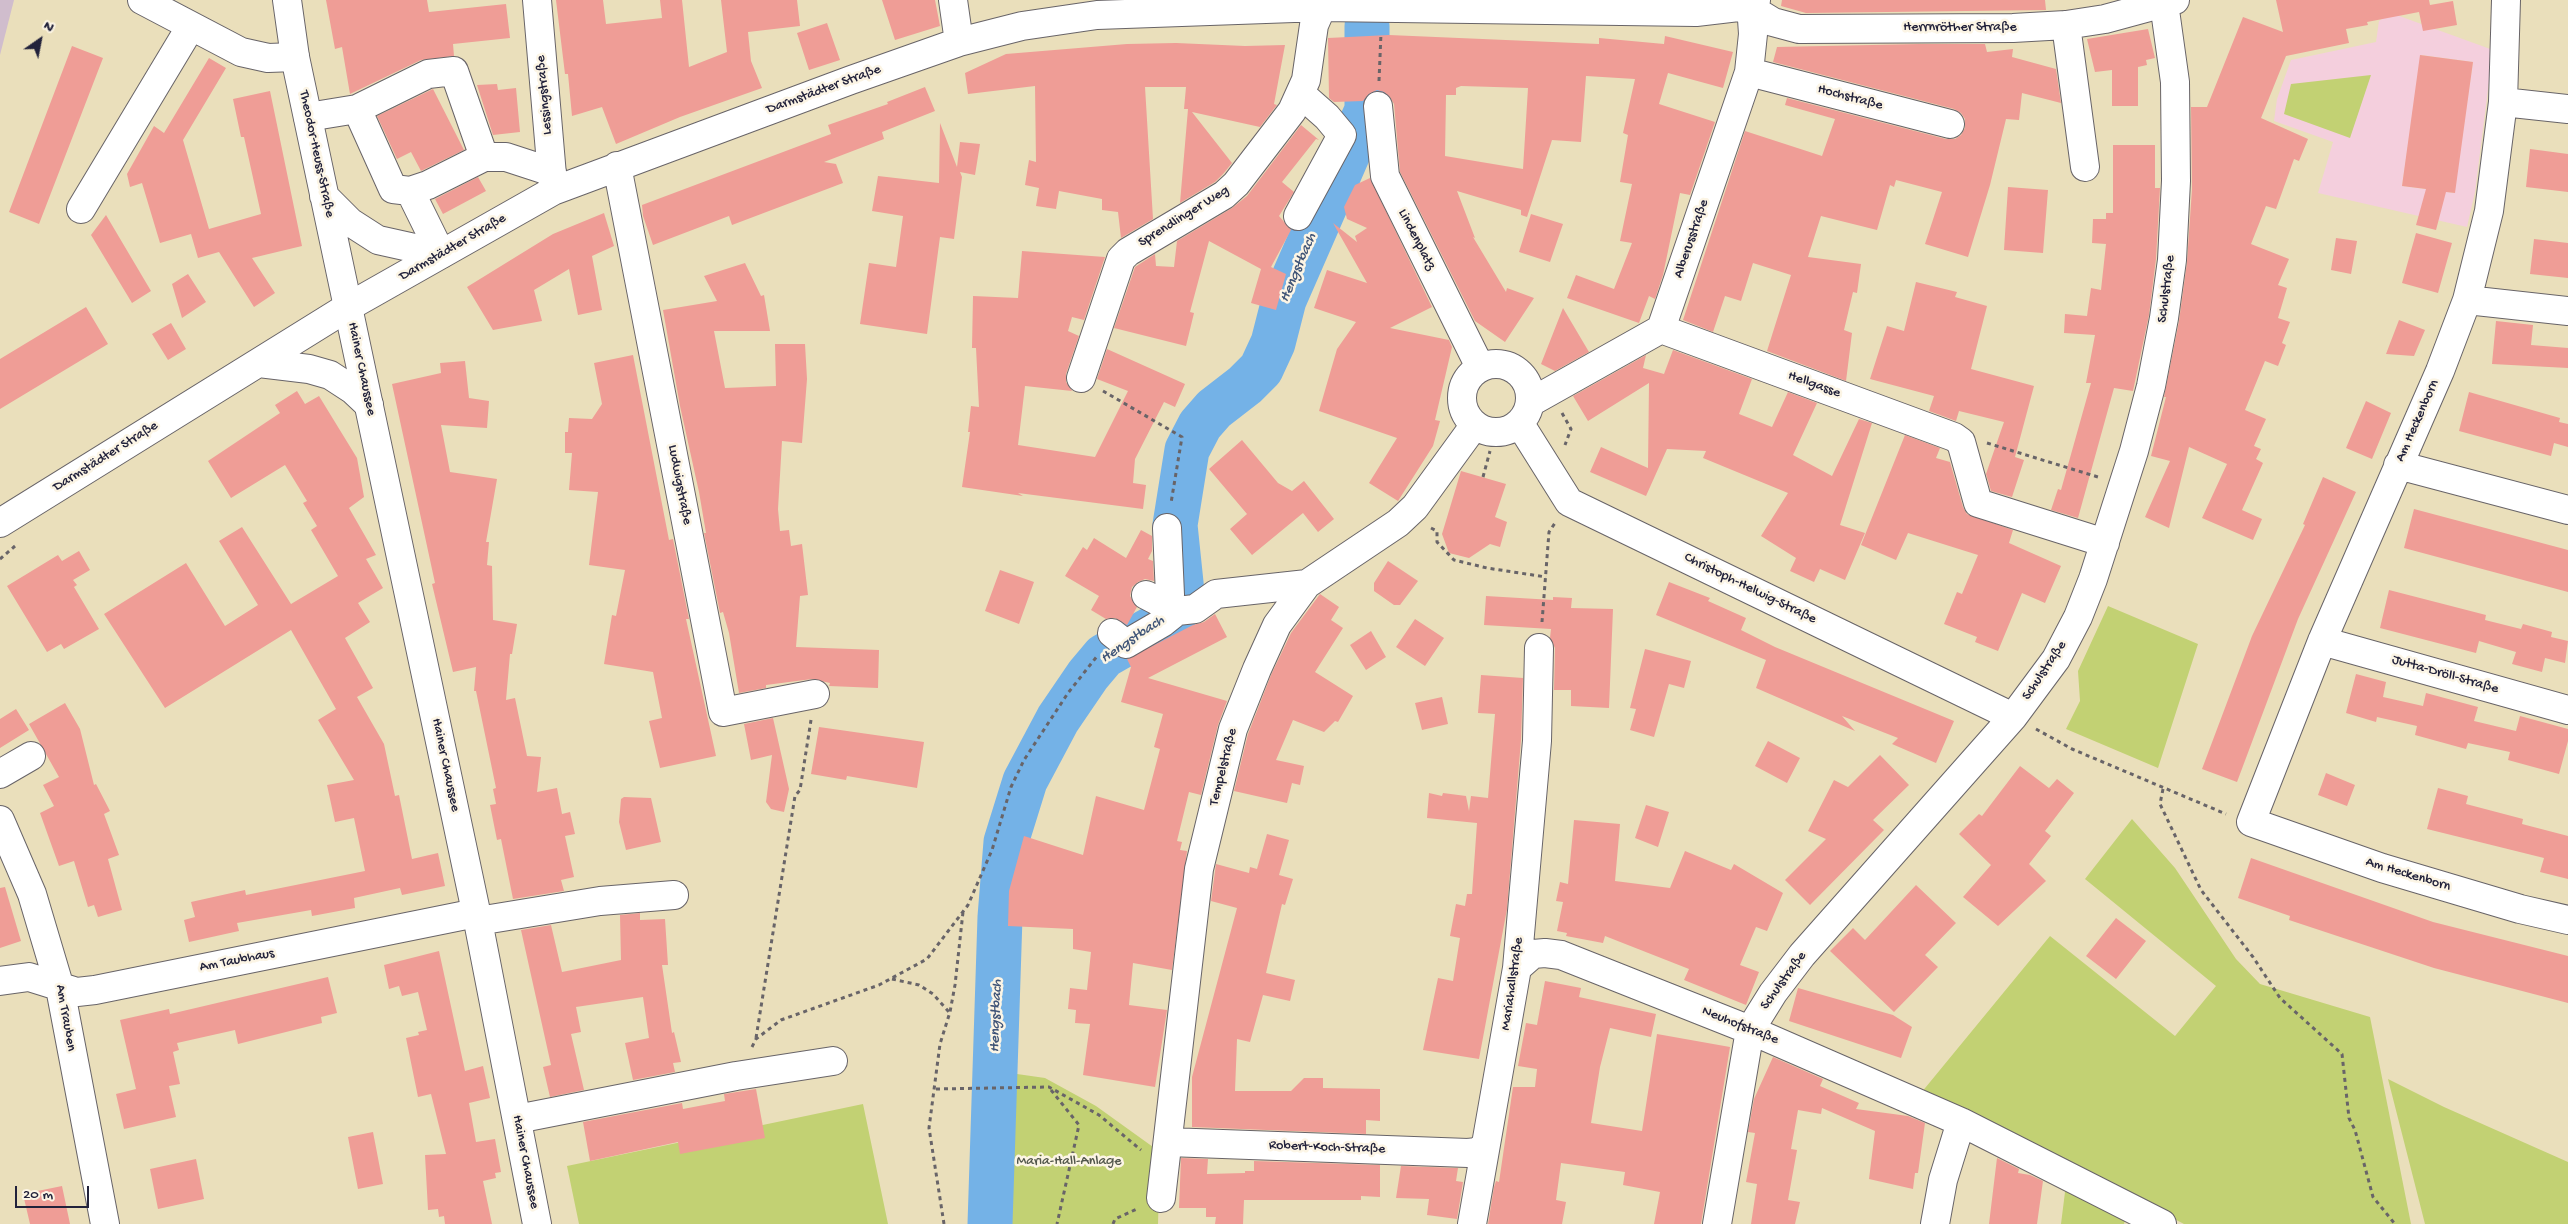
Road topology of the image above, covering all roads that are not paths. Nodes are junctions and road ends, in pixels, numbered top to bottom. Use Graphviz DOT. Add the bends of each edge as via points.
graph roads {
  1 [pos="142,0"];
  2 [pos="287,0"];
  3 [pos="537,0"];
  4 [pos="953,0"];
  5 [pos="2506,0"];
  6 [pos="2169,2"];
  7 [pos="1752,3"];
  8 [pos="1323,4"];
  9 [pos="2066,25"];
  10 [pos="191,26"];
  11 [pos="959,42"];
  12 [pos="295,57"];
  13 [pos="1749,72"];
  14 [pos="1301,94"];
  15 [pos="2503,102"];
  16 [pos="1378,106"];
  17 [pos="357,108"];
  18 [pos="2568,109"];
  19 [pos="308,116"];
  20 [pos="1950,124"];
  21 [pos="484,157"];
  22 [pos="617,166"];
  23 [pos="2085,167"];
  24 [pos="552,181"];
  25 [pos="410,191"];
  26 [pos="324,196"];
  27 [pos="81,209"];
  28 [pos="1298,216"];
  29 [pos="441,254"];
  30 [pos="2467,300"];
  31 [pos="348,307"];
  32 [pos="2568,312"];
  33 [pos="1661,329"];
  34 [pos="259,363"];
  35 [pos="1480,367"];
  36 [pos="1081,378"];
  37 [pos="369,405"];
  38 [pos="1533,406"];
  39 [pos="1474,426"];
  40 [pos="2398,465"];
  41 [pos="2568,510"];
  42 [pos="0,523"];
  43 [pos="1167,528"];
  44 [pos="2105,543"];
  45 [pos="1307,584"];
  46 [pos="1164,600"];
  47 [pos="1116,636"];
  48 [pos="2322,641"];
  49 [pos="1540,648"];
  50 [pos="815,694"];
  51 [pos="2568,710"];
  52 [pos="2013,717"];
  53 [pos="32,756"];
  54 [pos="0,774"];
  55 [pos="0,820"];
  56 [pos="674,895"];
  57 [pos="477,917"];
  58 [pos="2568,920"];
  59 [pos="1517,968"];
  60 [pos="0,981"];
  61 [pos="60,988"];
  62 [pos="1750,1030"];
  63 [pos="834,1061"];
  64 [pos="517,1119"];
  65 [pos="1961,1122"];
  66 [pos="1168,1142"];
  67 [pos="1484,1147"];
  68 [pos="1161,1198"];
  69 [pos="105,1224"];
  70 [pos="537,1224"];
  71 [pos="1472,1224"];
  72 [pos="1717,1224"];
  73 [pos="1935,1224"];
  74 [pos="2162,1224"];
  1 -- 10 [label="street"];
  2 -- 12 [label="street, Theodor-Heuss-Straße"];
  3 -- 24 [label="street, Lessingstraße"];
  4 -- 11 [label="street"];
  5 -- 15 [label="street, Am Heckenborn"];
  6 -- 9 [label="street, Herrnröther Straße"];
  6 -- 44 [label="street, Schulstraße" via="2175,82 2176,181 2172,260 2151,386"];
  7 -- 8 [label="street, Darmstädter Straße" via="1696,12"];
  7 -- 9 [label="street, Herrnröther Straße" via="1773,22 1799,29"];
  7 -- 13 [label="street, Alberusstraße"];
  8 -- 11 [label="street, Darmstädter Straße" via="1097,15 1022,26"];
  8 -- 14 [label="street, Sprendlinger Weg" via="1314,25 1310,65"];
  9 -- 23 [label="street"];
  10 -- 12 [label="street" via="241,52 268,58"];
  10 -- 27 [label="street"];
  11 -- 22 [label="street, Darmstädter Straße"];
  12 -- 19 [label="street, Theodor-Heuss-Straße"];
  13 -- 20 [label="street, Hochstraße"];
  13 -- 33 [label="street, Alberusstraße"];
  14 -- 28 [label="street" via="1342,135"];
  14 -- 36 [label="street, Sprendlinger Weg" via="1286,118 1224,195 1121,259"];
  15 -- 18 [label="street"];
  15 -- 30 [label="street, Am Heckenborn" via="2489,211"];
  16 -- 35 [label="street, Lindenplatz" via="1385,176"];
  17 -- 19 [label="street"];
  17 -- 21 [label="street" via="428,74 454,71"];
  17 -- 25 [label="street" via="393,189"];
  19 -- 26 [label="street, Theodor-Heuss-Straße"];
  21 -- 24 [label="street" via="506,156"];
  21 -- 25 [label="street"];
  22 -- 24 [label="street, Darmstädter Straße"];
  22 -- 50 [label="street, Ludwigstraße" via="723,712"];
  24 -- 29 [label="street, Darmstädter Straße"];
  25 -- 29 [label="street"];
  26 -- 29 [label="street" via="350,222 378,240"];
  26 -- 31 [label="street, Theodor-Heuss-Straße"];
  29 -- 31 [label="street, Darmstädter Straße"];
  30 -- 32 [label="street"];
  30 -- 40 [label="street, Am Heckenborn"];
  31 -- 34 [label="street, Darmstädter Straße"];
  31 -- 37 [label="street, Hainer Chaussee"];
  33 -- 38 [label="street"];
  33 -- 44 [label="street, Hellgasse" via="1954,436 1962,444 1978,503"];
  34 -- 37 [label="street" via="330,375"];
  34 -- 42 [label="street, Darmstädter Straße"];
  35 -- 38 [label="street" via="1494,364 1517,370 1529,386"];
  35 -- 39 [label="street" via="1467,379 1462,392 1463,411"];
  37 -- 57 [label="street, Hainer Chaussee"];
  38 -- 39 [label="street" via="1506,432 1492,433"];
  38 -- 52 [label="street, Christoph-Helwig-Straße" via="1550,471 1569,502"];
  39 -- 45 [label="street, Tempelstraße" via="1415,507"];
  40 -- 41 [label="street"];
  40 -- 48 [label="street, Am Heckenborn"];
  43 -- 46 [label="street"];
  44 -- 52 [label="street, Schulstraße" via="2078,617 2056,660"];
  45 -- 46 [label="street" via="1216,594 1195,609"];
  45 -- 66 [label="street, Tempelstraße" via="1277,625 1233,728 1199,869"];
  46 -- 47 [label="street" via="1162,623 1126,644"];
  48 -- 51 [label="street, Jutta-Dröll-Straße"];
  48 -- 58 [label="street, Am Heckenborn" via="2251,822 2382,868"];
  49 -- 59 [label="street, Mariahallstraße" via="1537,741"];
  52 -- 62 [label="street, Schulstraße" via="1802,955"];
  53 -- 54 [label="street"];
  55 -- 61 [label="street, Am Trauben" via="32,894"];
  56 -- 57 [label="street, Am Taubhaus"];
  57 -- 61 [label="street, Am Taubhaus" via="95,990 77,992"];
  57 -- 64 [label="street, Hainer Chaussee"];
  59 -- 62 [label="street, Neuhofstraße" via="1534,954 1545,952 1561,956"];
  59 -- 67 [label="street, Mariahallstraße" via="1489,1135"];
  60 -- 61 [label="street, Am Taubhaus" via="29,977"];
  61 -- 69 [label="street, Am Trauben"];
  62 -- 65 [label="street, Neuhofstraße"];
  62 -- 72 [label="street, Schulstraße"];
  63 -- 64 [label="street" via="736,1076"];
  64 -- 70 [label="street, Hainer Chaussee"];
  65 -- 73 [label="street" via="1943,1180"];
  65 -- 74 [label="street, Neuhofstraße"];
  66 -- 67 [label="street, Robert-Koch-Straße" via="1468,1153"];
  66 -- 68 [label="street, Tempelstraße"];
  67 -- 71 [label="street, Mariahallstraße"];
}
